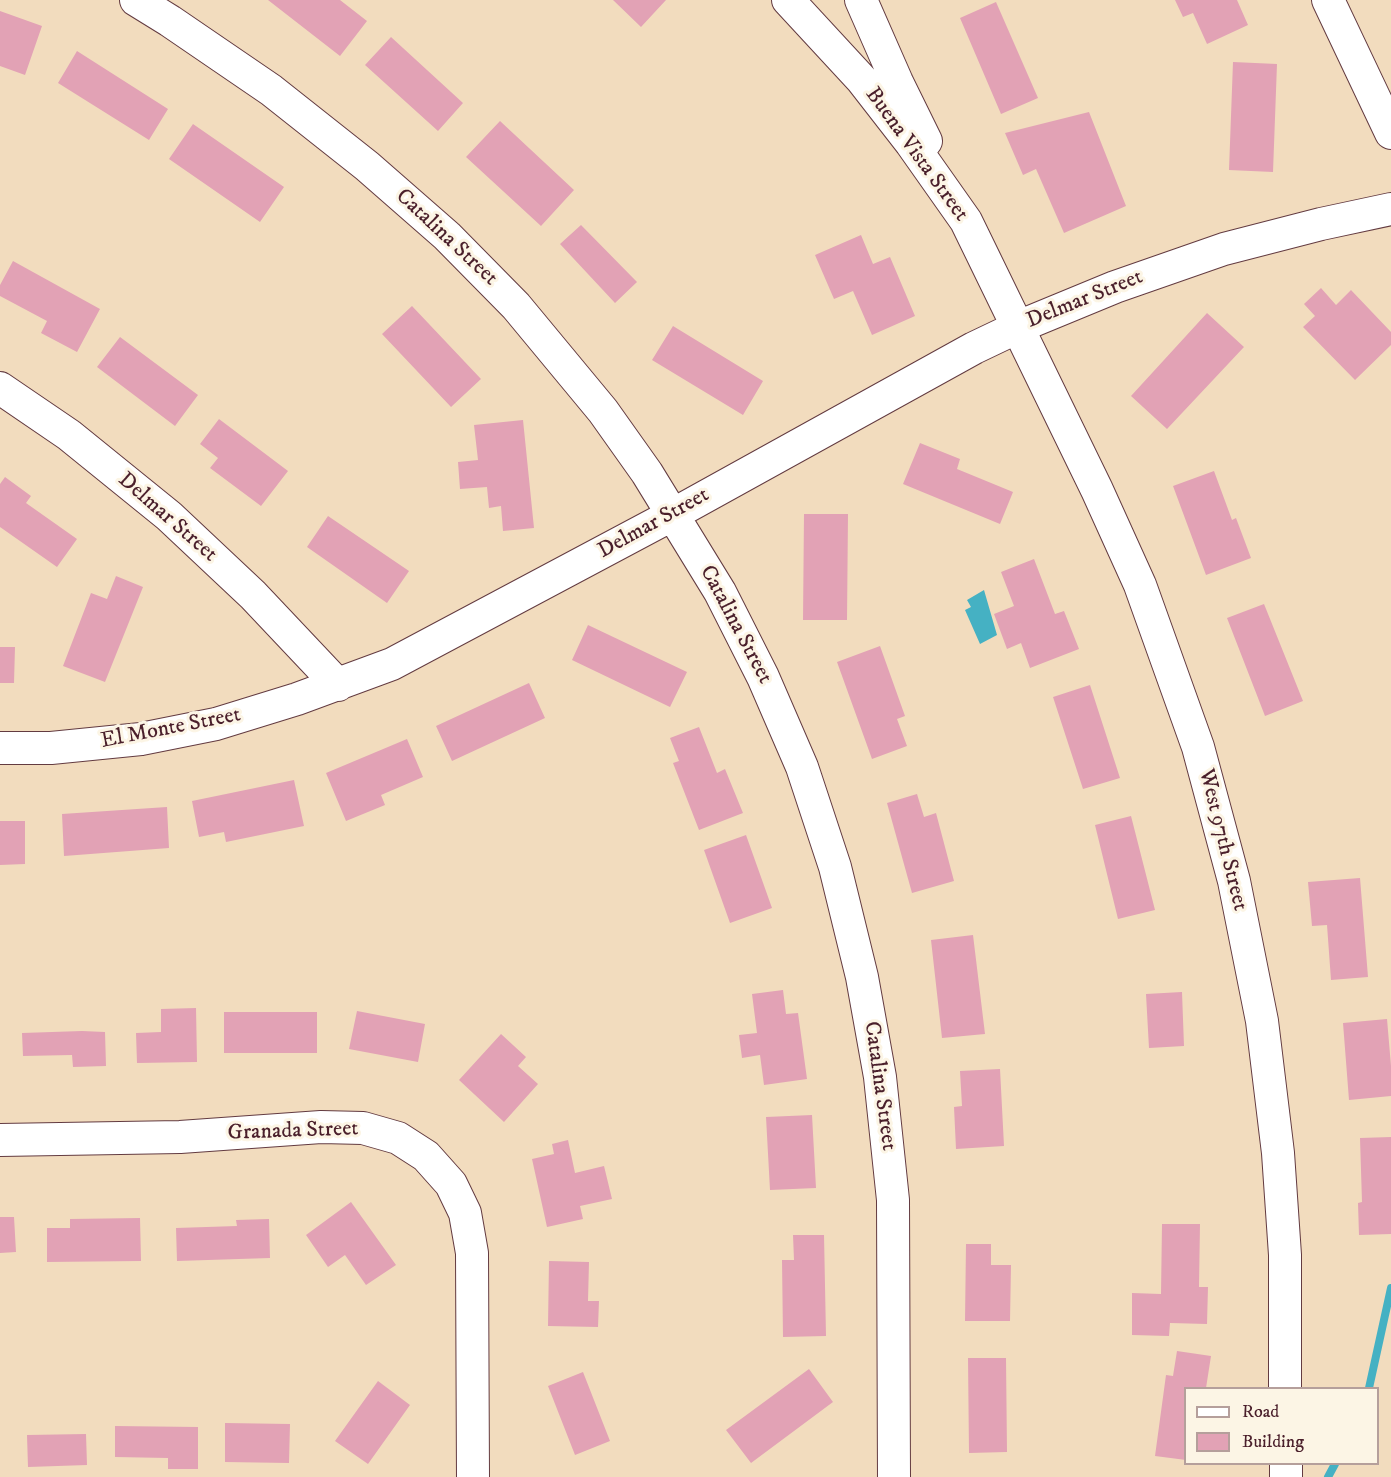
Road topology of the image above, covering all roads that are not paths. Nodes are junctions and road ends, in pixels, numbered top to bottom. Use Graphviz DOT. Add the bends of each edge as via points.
graph roads {
  1 [pos="136,0"];
  2 [pos="788,0"];
  3 [pos="861,0"];
  4 [pos="1328,0"];
  5 [pos="1391,133"];
  6 [pos="1391,209"];
  7 [pos="966,221"];
  8 [pos="1018,327"];
  9 [pos="0,388"];
  10 [pos="672,515"];
  11 [pos="338,685"];
  12 [pos="0,748"];
  13 [pos="0,1140"];
  14 [pos="1286,1387"];
  15 [pos="473,1477"];
  16 [pos="894,1477"];
  1 -- 10 [label="street, Catalina Street" via="272,90 447,236 516,306 603,411"];
  2 -- 7 [label="street, Buena Vista Street" via="862,80"];
  3 -- 7 [label="street"];
  4 -- 5 [label="street"];
  6 -- 8 [label="street, Delmar Street" via="1224,249 1114,287"];
  7 -- 8 [label="street, Buena Vista Street"];
  8 -- 10 [label="street, Delmar Street"];
  8 -- 14 [label="street, West 97th Street" via="1140,585 1198,747 1234,881 1262,1021 1278,1153 1285,1255"];
  9 -- 11 [label="street, Delmar Street" via="69,435 169,516 253,595"];
  10 -- 11 [label="street, Delmar Street" via="392,664"];
  10 -- 16 [label="street, Catalina Street" via="720,592 802,767 835,867 862,977 880,1077 893,1200"];
  11 -- 12 [label="street, El Monte Street" via="216,724 141,739 51,748"];
  13 -- 15 [label="street, Granada Street" via="363,1128 398,1138 426,1156 451,1184 465,1213 472,1253"];
}
